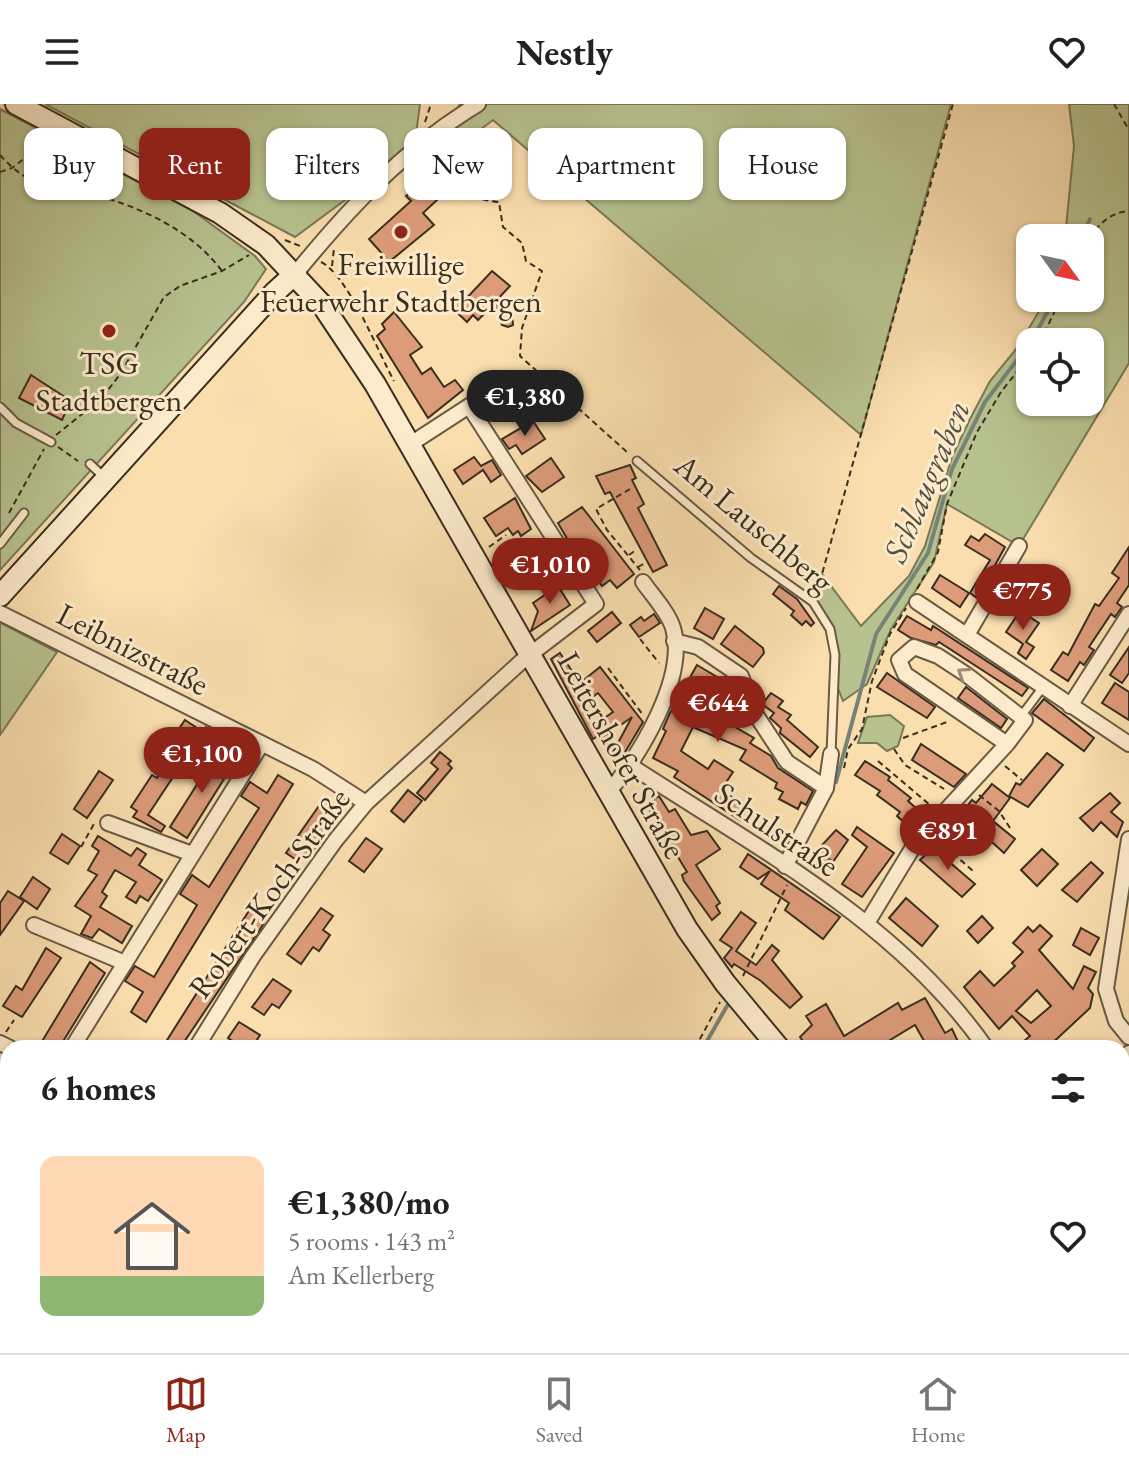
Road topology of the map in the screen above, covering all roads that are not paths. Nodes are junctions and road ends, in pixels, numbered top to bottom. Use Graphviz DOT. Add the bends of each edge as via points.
graph roads {
  1 [pos="16,104"];
  2 [pos="478,104"];
  3 [pos="296,273"];
  4 [pos="0,407"];
  5 [pos="51,442"];
  6 [pos="409,445"];
  7 [pos="637,461"];
  8 [pos="90,464"];
  9 [pos="106,479"];
  10 [pos="24,513"];
  11 [pos="0,544"];
  12 [pos="1019,546"];
  13 [pos="643,582"];
  14 [pos="5,584"];
  15 [pos="917,602"];
  16 [pos="0,613"];
  17 [pos="1129,614"];
  18 [pos="967,635"];
  19 [pos="674,641"];
  20 [pos="530,654"];
  21 [pos="1043,687"];
  22 [pos="1070,706"];
  23 [pos="1023,718"];
  24 [pos="1007,744"];
  25 [pos="1129,744"];
  26 [pos="261,745"];
  27 [pos="831,754"];
  28 [pos="631,766"];
  29 [pos="826,788"];
  30 [pos="607,794"];
  31 [pos="366,803"];
  32 [pos="102,822"];
  33 [pos="1129,839"];
  34 [pos="192,854"];
  35 [pos="789,869"];
  36 [pos="867,923"];
  37 [pos="34,925"];
  38 [pos="125,963"];
  39 [pos="1129,1037"];
  40 [pos="77,1040"];
  41 [pos="205,1040"];
  42 [pos="772,1040"];
  43 [pos="979,1040"];
  1 -- 3 [label="street, Leitershofer Straße" via="220,213"];
  2 -- 3 [label="street" via="420,142 361,196"];
  3 -- 6 [label="street, Leitershofer Straße" via="344,334"];
  3 -- 9 [label="street"];
  4 -- 5 [label="lane" via="16,423"];
  6 -- 20 [label="street, Leitershofer Straße"];
  6 -- 20 [label="street, Robert-Koch-Straße" via="469,406 596,604"];
  7 -- 27 [label="lane, Am Lauschberg" via="751,558 813,602 830,629 835,655"];
  8 -- 9 [label="lane"];
  9 -- 14 [label="street"];
  10 -- 11 [label="lane"];
  12 -- 18 [label="street"];
  13 -- 19 [label="street" via="673,627"];
  15 -- 18 [label="street"];
  16 -- 26 [label="street, Leibnizstraße"];
  17 -- 22 [label="street"];
  18 -- 21 [label="street"];
  19 -- 28 [label="street" via="673,680"];
  19 -- 29 [label="street" via="698,647 741,676 754,712 787,762"];
  20 -- 30 [label="street, Leitershofer Straße"];
  20 -- 31 [label="street, Robert-Koch-Straße"];
  21 -- 22 [label="street"];
  21 -- 23 [label="lane"];
  22 -- 25 [label="street"];
  23 -- 24 [label="street"];
  23 -- 24 [label="street, one-way" via="938,656 914,647 899,660 905,674"];
  24 -- 36 [label="street" via="915,844"];
  26 -- 31 [label="street, Leibnizstraße" via="313,769"];
  26 -- 34 [label="street"];
  27 -- 29 [label="street, Am Lauschberg"];
  28 -- 30 [label="street"];
  28 -- 35 [label="street, Schulstraße"];
  29 -- 35 [label="street, Am Lauschberg"];
  30 -- 42 [label="street, Leitershofer Straße" via="687,929"];
  31 -- 41 [label="street, Robert-Koch-Straße" via="279,920"];
  32 -- 34 [label="street"];
  33 -- 39 [label="street" via="1106,989 1116,1021"];
  34 -- 38 [label="street"];
  35 -- 36 [label="street, Schulstraße"];
  36 -- 43 [label="street, Schulstraße" via="919,969"];
  37 -- 38 [label="street"];
  38 -- 40 [label="street"];
}
